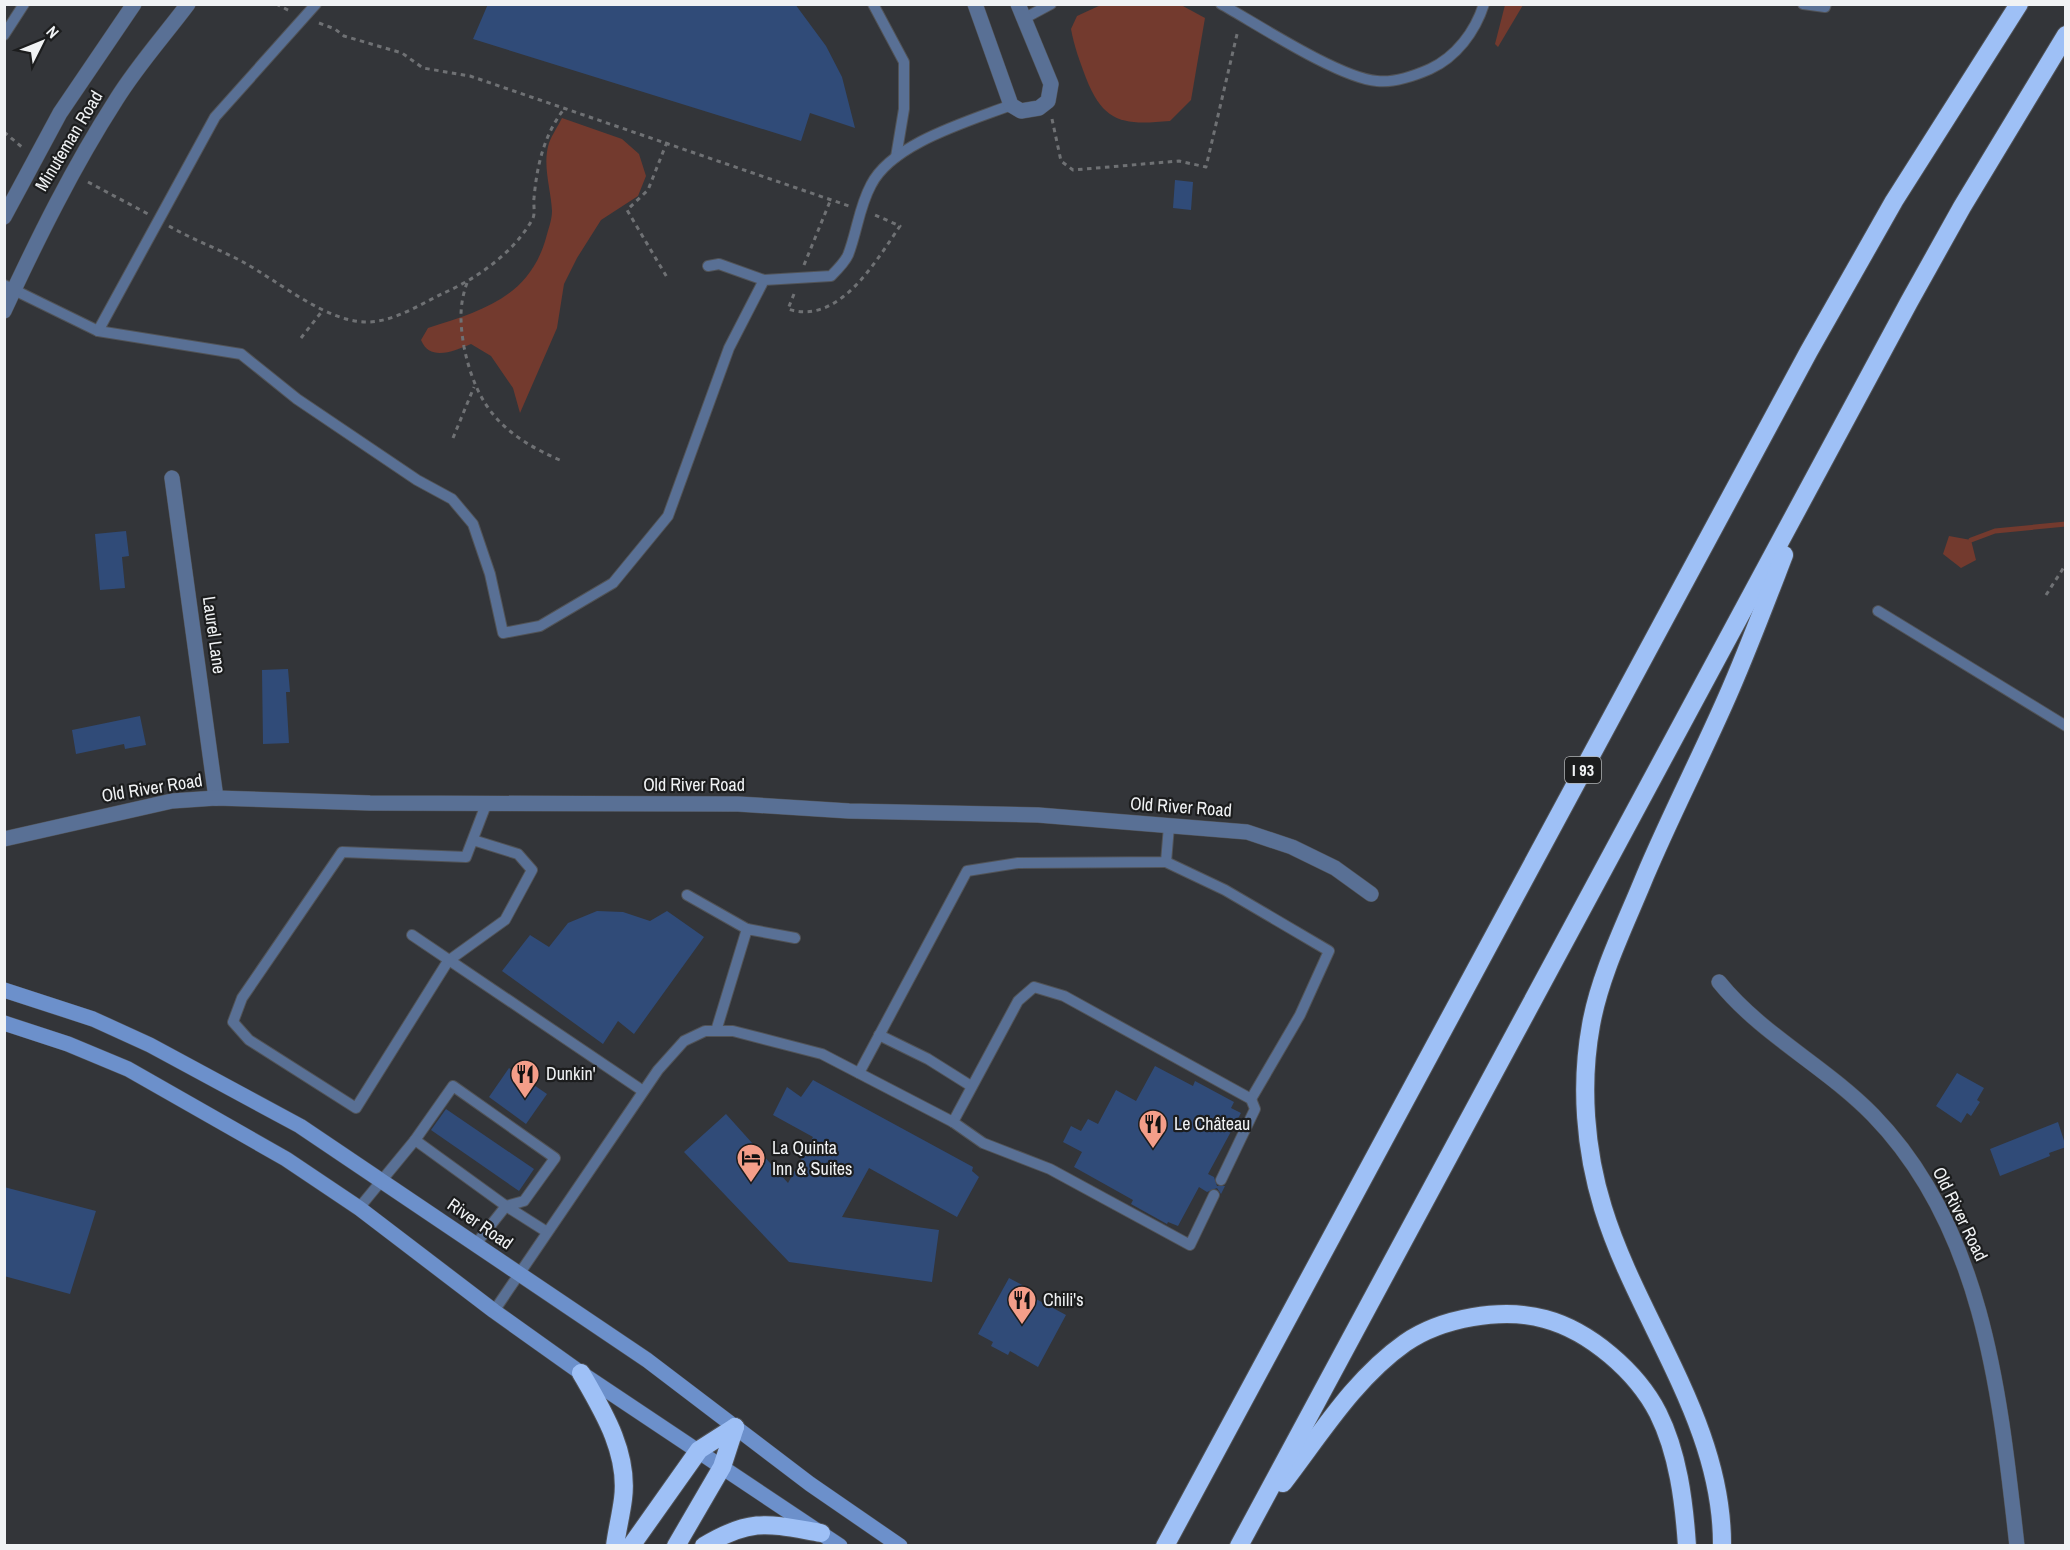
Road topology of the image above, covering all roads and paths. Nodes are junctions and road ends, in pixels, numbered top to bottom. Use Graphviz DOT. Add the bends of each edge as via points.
graph roads {
  1 [pos="24,4"];
  2 [pos="134,4"];
  3 [pos="188,4"];
  4 [pos="276,4"];
  5 [pos="316,4"];
  6 [pos="873,4"];
  7 [pos="975,4"];
  8 [pos="1051,4"];
  9 [pos="1221,4"];
  10 [pos="1484,4"];
  11 [pos="1803,4"];
  12 [pos="1826,4"];
  13 [pos="2019,4"];
  14 [pos="1021,12"];
  15 [pos="1241,16"];
  16 [pos="304,17"];
  17 [pos="4,35"];
  18 [pos="2066,36"];
  19 [pos="1048,101"];
  20 [pos="1011,105"];
  21 [pos="564,109"];
  22 [pos="4,132"];
  23 [pos="667,142"];
  24 [pos="37,156"];
  25 [pos="896,157"];
  26 [pos="72,173"];
  27 [pos="831,200"];
  28 [pos="4,218"];
  29 [pos="159,220"];
  30 [pos="708,266"];
  31 [pos="668,279"];
  32 [pos="764,280"];
  33 [pos="466,283"];
  34 [pos="9,288"];
  35 [pos="323,310"];
  36 [pos="4,311"];
  37 [pos="98,331"];
  38 [pos="300,338"];
  39 [pos="474,386"];
  40 [pos="453,438"];
  41 [pos="562,461"];
  42 [pos="1818,471"];
  43 [pos="172,478"];
  44 [pos="2066,564"];
  45 [pos="2046,596"];
  46 [pos="1878,611"];
  47 [pos="2066,726"];
  48 [pos="216,798"];
  49 [pos="487,802"];
  50 [pos="1169,826"];
  51 [pos="4,838"];
  52 [pos="473,840"];
  53 [pos="1166,862"];
  54 [pos="1371,894"];
  55 [pos="687,895"];
  56 [pos="747,929"];
  57 [pos="412,935"];
  58 [pos="795,938"];
  59 [pos="448,961"];
  60 [pos="1719,982"];
  61 [pos="4,990"];
  62 [pos="4,1023"];
  63 [pos="716,1031"];
  64 [pos="879,1035"];
  65 [pos="859,1073"];
  66 [pos="971,1086"];
  67 [pos="643,1091"];
  68 [pos="1251,1099"];
  69 [pos="953,1122"];
  70 [pos="415,1140"];
  71 [pos="381,1179"];
  72 [pos="1221,1180"];
  73 [pos="1214,1195"];
  74 [pos="506,1206"];
  75 [pos="359,1208"];
  76 [pos="547,1232"];
  77 [pos="475,1245"];
  78 [pos="520,1276"];
  79 [pos="494,1311"];
  80 [pos="581,1372"];
  81 [pos="735,1427"];
  82 [pos="699,1450"];
  83 [pos="722,1467"];
  84 [pos="1249,1527"];
  85 [pos="821,1533"];
  86 [pos="615,1545"];
  87 [pos="631,1545"];
  88 [pos="676,1545"];
  89 [pos="704,1545"];
  90 [pos="840,1545"];
  91 [pos="900,1545"];
  92 [pos="1165,1545"];
  93 [pos="1239,1545"];
  94 [pos="1687,1545"];
  95 [pos="1722,1545"];
  96 [pos="2017,1545"];
  1 -- 17 [label="lane"];
  2 -- 24 [label="street, Minuteman Road" via="89,66"];
  3 -- 26 [label="street, Minuteman Road" via="117,98"];
  4 -- 16 [label="path"];
  5 -- 16 [label="lane"];
  6 -- 25 [label="lane" via="904,62 904,110"];
  7 -- 20 [label="street"];
  8 -- 14 [label="lane"];
  9 -- 15 [label="lane"];
  10 -- 15 [label="lane" via="1464,43 1443,63 1413,77 1377,81 1343,71"];
  11 -- 12 [label="lane"];
  13 -- 92 [label="highway, I 93" via="1894,201 1809,351"];
  14 -- 19 [label="street" via="1051,84"];
  15 -- 19 [label="path" via="1206,166 1179,161 1073,170 1061,161"];
  16 -- 21 [label="path" via="344,36 402,53 423,68 451,70"];
  16 -- 29 [label="lane" via="215,117"];
  18 -- 42 [label="highway" via="1962,207"];
  19 -- 20 [label="street" via="1039,108 1021,111"];
  20 -- 25 [label="lane" via="947,129"];
  21 -- 23 [label="path"];
  21 -- 33 [label="path" via="543,142 534,217 500,258"];
  22 -- 24 [label="path"];
  23 -- 27 [label="path"];
  23 -- 31 [label="path" via="648,190 627,210"];
  24 -- 28 [label="street, Minuteman Road"];
  25 -- 32 [label="lane" via="871,183 848,256 831,276"];
  26 -- 29 [label="path"];
  26 -- 34 [label="street, Minuteman Road"];
  29 -- 35 [label="path" via="243,262"];
  29 -- 37 [label="lane"];
  30 -- 32 [label="lane" via="719,264"];
  32 -- 37 [label="lane" via="729,348 668,516 613,583 540,626 503,633 490,574 473,524 452,499 417,480 297,399 241,354"];
  33 -- 35 [label="path" via="384,320 365,322"];
  33 -- 39 [label="path" via="459,309"];
  34 -- 36 [label="street, Minuteman Road"];
  34 -- 37 [label="lane"];
  35 -- 38 [label="path"];
  39 -- 40 [label="path"];
  39 -- 41 [label="path" via="488,410 514,436"];
  42 -- 84 [label="highway"];
  42 -- 95 [label="highway" via="1731,688 1689,773 1625,924 1591,1023 1586,1070 1591,1158 1603,1209 1697,1419 1713,1476"];
  43 -- 48 [label="street, Laurel Lane"];
  44 -- 45 [label="path"];
  46 -- 47 [label="lane"];
  48 -- 49 [label="street, Old River Road"];
  48 -- 51 [label="street, Old River Road" via="162,803"];
  49 -- 50 [label="street, Old River Road" via="738,804 1038,815"];
  49 -- 52 [label="lane"];
  50 -- 53 [label="lane"];
  50 -- 54 [label="street, Old River Road" via="1247,832 1292,847 1335,868"];
  52 -- 59 [label="lane" via="518,854 532,870 505,920"];
  52 -- 59 [label="lane" via="466,857 342,852 242,998 233,1022 249,1040 356,1108"];
  53 -- 64 [label="lane" via="1018,863 967,871"];
  53 -- 68 [label="lane" via="1225,890 1329,951 1300,1015"];
  55 -- 56 [label="lane"];
  56 -- 58 [label="lane"];
  56 -- 63 [label="lane"];
  57 -- 59 [label="lane"];
  59 -- 67 [label="lane"];
  60 -- 96 [label="street, Old River Road" via="1741,1009 1846,1089 1875,1118 1912,1163 1938,1207 1976,1297 1999,1410"];
  61 -- 71 [label="main road, River Road" via="93,1019 150,1045 300,1126"];
  62 -- 75 [label="main road" via="128,1069 286,1159"];
  63 -- 65 [label="lane" via="733,1031 822,1053"];
  63 -- 67 [label="lane" via="705,1031 684,1041"];
  64 -- 65 [label="lane"];
  64 -- 66 [label="lane"];
  65 -- 69 [label="lane"];
  66 -- 68 [label="lane" via="1018,1001 1034,987 1064,996"];
  66 -- 69 [label="lane"];
  67 -- 76 [label="lane"];
  68 -- 72 [label="lane" via="1255,1109"];
  69 -- 73 [label="lane" via="983,1143 1050,1168 1190,1245"];
  70 -- 71 [label="lane"];
  70 -- 74 [label="lane"];
  70 -- 74 [label="lane" via="453,1086 555,1158 524,1201"];
  71 -- 75 [label="lane"];
  71 -- 77 [label="main road, River Road"];
  74 -- 76 [label="lane"];
  74 -- 77 [label="lane"];
  75 -- 79 [label="main road"];
  76 -- 78 [label="lane"];
  77 -- 78 [label="main road, River Road"];
  78 -- 79 [label="lane"];
  78 -- 81 [label="main road, River Road" via="647,1360"];
  79 -- 80 [label="main road"];
  80 -- 82 [label="main road"];
  80 -- 86 [label="highway" via="607,1419 621,1458 624,1497"];
  81 -- 82 [label="highway"];
  81 -- 83 [label="highway"];
  81 -- 91 [label="main road, River Road"];
  82 -- 83 [label="main road"];
  82 -- 87 [label="highway"];
  83 -- 85 [label="main road"];
  83 -- 88 [label="highway"];
  84 -- 93 [label="highway"];
  84 -- 94 [label="highway" via="1351,1393 1377,1365 1407,1342 1440,1327 1475,1317 1509,1315 1545,1319 1578,1334 1638,1382 1658,1413 1672,1453 1684,1499"];
  85 -- 89 [label="highway" via="762,1523 727,1532"];
  85 -- 90 [label="main road"];
}
